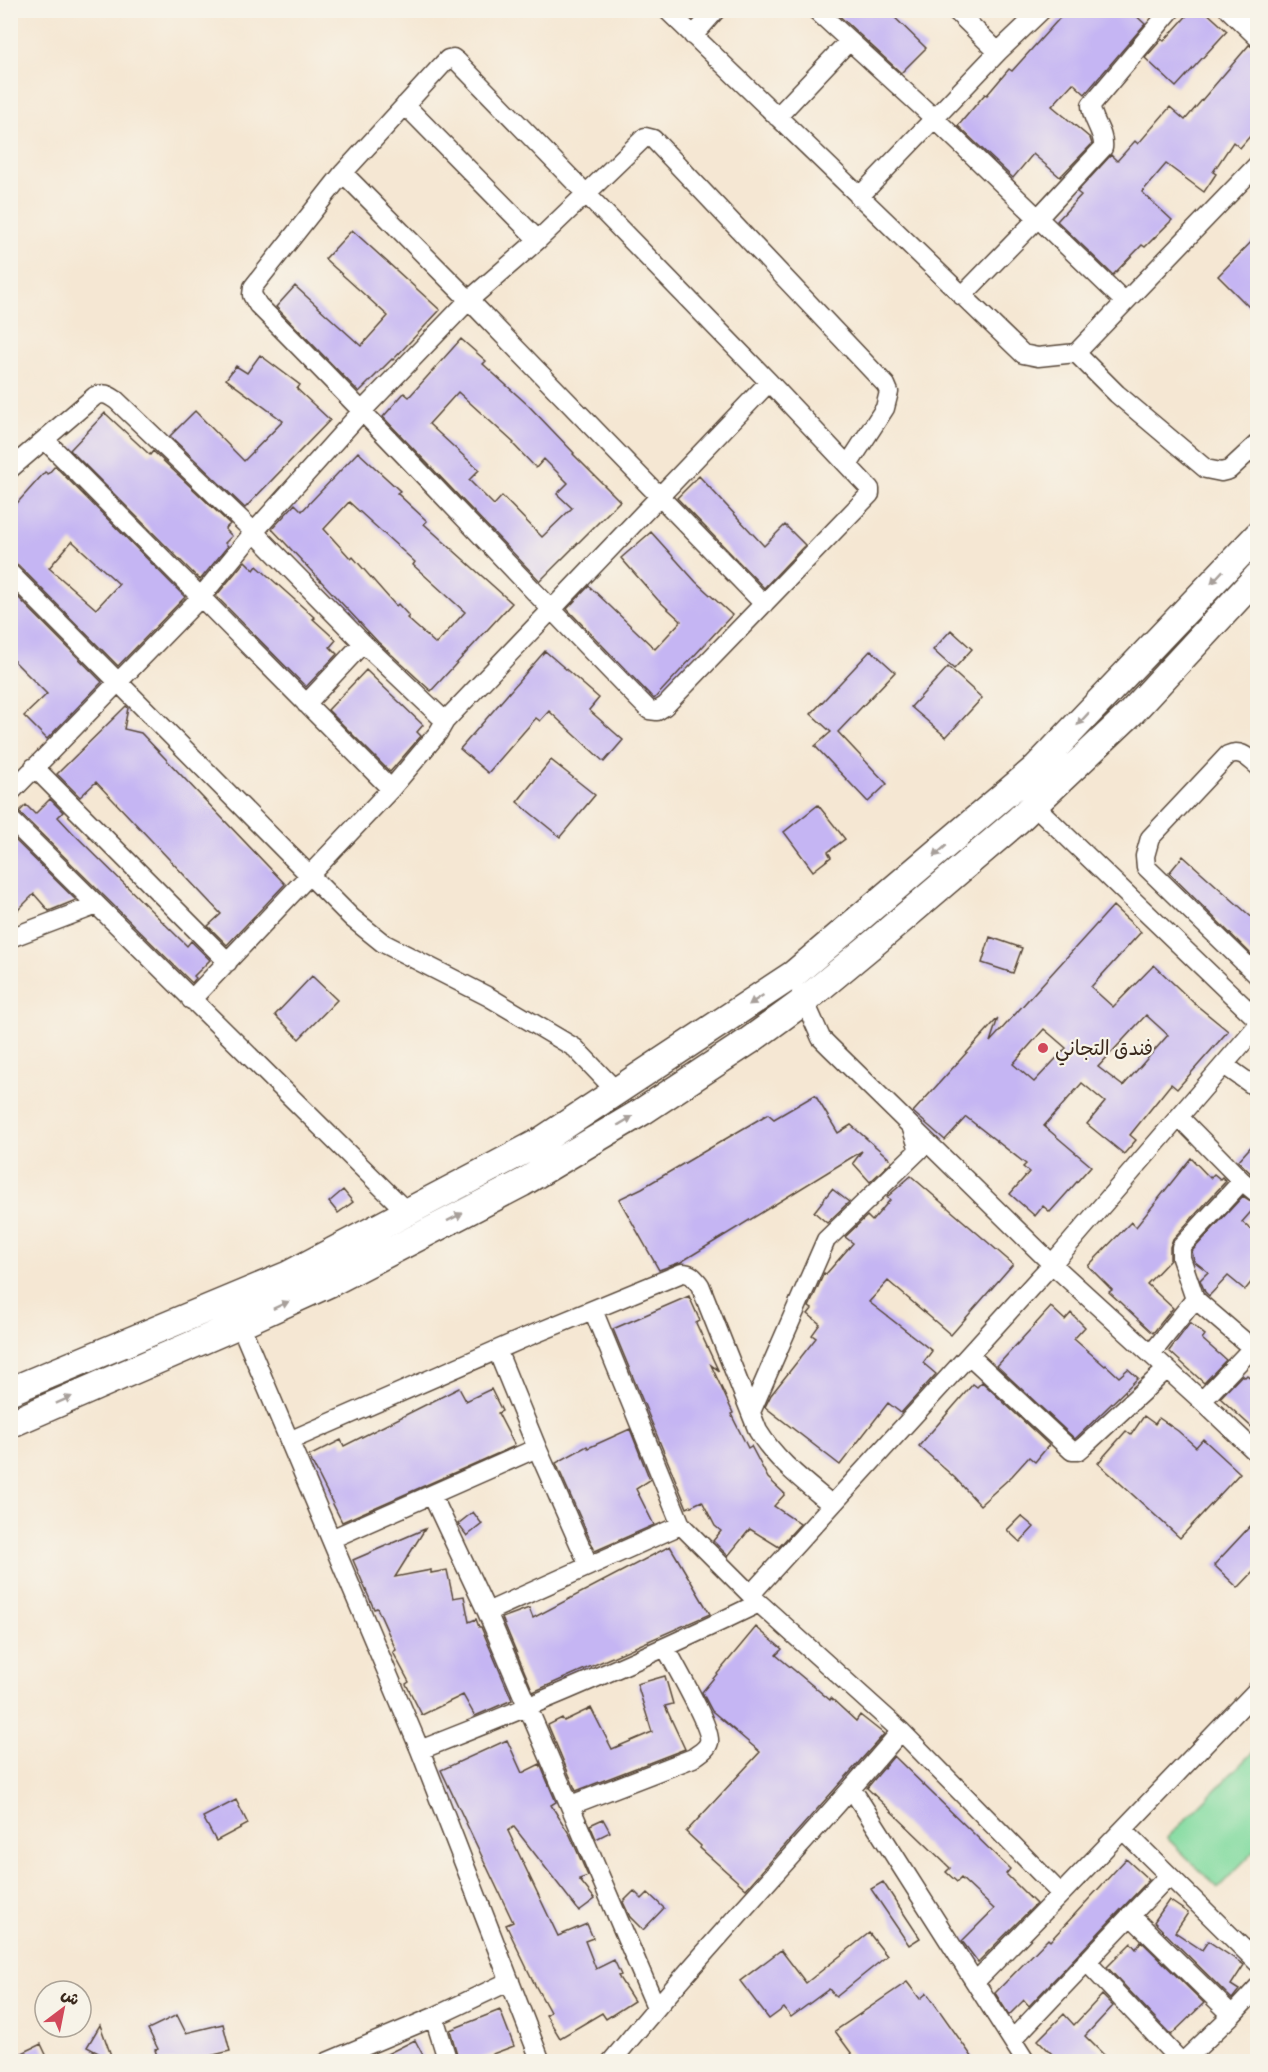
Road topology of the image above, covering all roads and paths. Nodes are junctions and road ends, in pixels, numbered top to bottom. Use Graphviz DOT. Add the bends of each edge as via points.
graph roads {
  1 [pos="667,10"];
  2 [pos="716,10"];
  3 [pos="816,10"];
  4 [pos="955,10"];
  5 [pos="1042,10"];
  6 [pos="1171,10"];
  7 [pos="1229,10"];
  8 [pos="693,36"];
  9 [pos="1257,38"];
  10 [pos="849,41"];
  11 [pos="998,52"];
  12 [pos="405,105"];
  13 [pos="777,117"];
  14 [pos="935,119"];
  15 [pos="1257,164"];
  16 [pos="343,173"];
  17 [pos="586,192"];
  18 [pos="859,197"];
  19 [pos="1038,218"];
  20 [pos="538,240"];
  21 [pos="962,296"];
  22 [pos="469,300"];
  23 [pos="1125,302"];
  24 [pos="1076,353"];
  25 [pos="769,382"];
  26 [pos="363,410"];
  27 [pos="45,440"];
  28 [pos="1257,443"];
  29 [pos="848,465"];
  30 [pos="10,469"];
  31 [pos="660,496"];
  32 [pos="254,532"];
  33 [pos="1257,535"];
  34 [pos="10,573"];
  35 [pos="1257,576"];
  36 [pos="200,598"];
  37 [pos="764,604"];
  38 [pos="551,610"];
  39 [pos="363,643"];
  40 [pos="119,683"];
  41 [pos="306,704"];
  42 [pos="445,721"];
  43 [pos="1257,766"];
  44 [pos="34,767"];
  45 [pos="391,789"];
  46 [pos="10,793"];
  47 [pos="1034,805"];
  48 [pos="10,819"];
  49 [pos="309,876"];
  50 [pos="96,905"];
  51 [pos="10,938"];
  52 [pos="228,962"];
  53 [pos="794,974"];
  54 [pos="1257,976"];
  55 [pos="191,1000"];
  56 [pos="804,1001"];
  57 [pos="1257,1020"];
  58 [pos="1257,1025"];
  59 [pos="1224,1065"];
  60 [pos="1257,1089"];
  61 [pos="617,1092"];
  62 [pos="1179,1117"];
  63 [pos="912,1127"];
  64 [pos="1242,1181"];
  65 [pos="1257,1194"];
  66 [pos="407,1212"];
  67 [pos="1052,1264"];
  68 [pos="1195,1299"];
  69 [pos="593,1310"];
  70 [pos="240,1324"];
  71 [pos="1256,1348"];
  72 [pos="497,1350"];
  73 [pos="1151,1354"];
  74 [pos="969,1355"];
  75 [pos="1167,1369"];
  76 [pos="10,1391"];
  77 [pos="1202,1401"];
  78 [pos="751,1412"];
  79 [pos="10,1424"];
  80 [pos="288,1441"];
  81 [pos="537,1448"];
  82 [pos="1257,1454"];
  83 [pos="432,1495"];
  84 [pos="832,1505"];
  85 [pos="681,1525"];
  86 [pos="331,1539"];
  87 [pos="589,1566"];
  88 [pos="755,1599"];
  89 [pos="488,1611"];
  90 [pos="666,1648"];
  91 [pos="1257,1689"];
  92 [pos="528,1707"];
  93 [pos="901,1731"];
  94 [pos="420,1750"];
  95 [pos="852,1790"];
  96 [pos="571,1805"];
  97 [pos="1123,1830"];
  98 [pos="1169,1875"];
  99 [pos="1061,1894"];
  100 [pos="1130,1915"];
  101 [pos="1086,1961"];
  102 [pos="1257,1963"];
  103 [pos="510,1981"];
  104 [pos="975,1982"];
  105 [pos="1257,1987"];
  106 [pos="656,2007"];
  107 [pos="1232,2015"];
  108 [pos="434,2017"];
  109 [pos="1011,2040"];
  110 [pos="327,2061"];
  111 [pos="448,2061"];
  112 [pos="541,2061"];
  113 [pos="611,2061"];
  114 [pos="1026,2061"];
  115 [pos="1182,2061"];
  1 -- 8 [label="street"];
  2 -- 8 [label="street"];
  3 -- 10 [label="street"];
  4 -- 11 [label="street"];
  5 -- 11 [label="street"];
  6 -- 19 [label="street" via="1091,105 1104,140 1103,148"];
  7 -- 9 [label="street"];
  8 -- 13 [label="street"];
  10 -- 13 [label="street"];
  10 -- 14 [label="street"];
  11 -- 14 [label="street"];
  12 -- 16 [label="street"];
  12 -- 17 [label="street" via="453,58"];
  12 -- 20 [label="street"];
  13 -- 18 [label="street"];
  14 -- 18 [label="street"];
  14 -- 19 [label="street"];
  15 -- 23 [label="street"];
  16 -- 22 [label="street"];
  16 -- 26 [label="street" via="254,287 252,295"];
  17 -- 20 [label="street"];
  17 -- 25 [label="street"];
  17 -- 29 [label="street" via="645,137 656,142 886,385 889,392 885,408"];
  18 -- 21 [label="street"];
  19 -- 21 [label="street"];
  19 -- 23 [label="street"];
  20 -- 22 [label="street"];
  21 -- 24 [label="street" via="1023,354 1038,357"];
  22 -- 26 [label="street"];
  22 -- 31 [label="street"];
  23 -- 24 [label="street"];
  24 -- 28 [label="street" via="1117,394 1206,470 1228,470"];
  25 -- 29 [label="street"];
  25 -- 31 [label="street"];
  26 -- 32 [label="street"];
  26 -- 38 [label="street"];
  27 -- 30 [label="street"];
  27 -- 32 [label="street" via="95,396 107,394"];
  27 -- 36 [label="street"];
  29 -- 37 [label="street" via="870,489 870,494"];
  31 -- 37 [label="street"];
  31 -- 38 [label="street"];
  32 -- 36 [label="street"];
  32 -- 39 [label="street"];
  33 -- 53 [label="highway, one-way" via="1035,768"];
  34 -- 40 [label="street"];
  35 -- 47 [label="highway" via="1131,713"];
  36 -- 40 [label="street"];
  36 -- 41 [label="street"];
  37 -- 38 [label="street" via="664,706 653,712"];
  38 -- 42 [label="street"];
  39 -- 41 [label="street"];
  39 -- 42 [label="street"];
  40 -- 44 [label="street"];
  40 -- 49 [label="street"];
  41 -- 45 [label="street"];
  42 -- 45 [label="street"];
  43 -- 54 [label="street" via="1240,752 1228,755 1150,838 1145,856 1146,867"];
  44 -- 46 [label="street"];
  44 -- 52 [label="street"];
  45 -- 49 [label="street"];
  47 -- 56 [label="highway"];
  47 -- 57 [label="street"];
  48 -- 50 [label="street"];
  49 -- 52 [label="street"];
  49 -- 61 [label="street" via="383,943 575,1048"];
  50 -- 51 [label="street"];
  50 -- 55 [label="street"];
  52 -- 55 [label="street"];
  53 -- 56 [label="street"];
  53 -- 61 [label="highway, one-way"];
  55 -- 66 [label="street"];
  56 -- 63 [label="street" via="821,1038"];
  70 -- 56 [label="highway, one-way" via="332,1282 522,1183 642,1111"];
  58 -- 59 [label="street"];
  59 -- 60 [label="street"];
  59 -- 62 [label="street"];
  61 -- 66 [label="highway" via="538,1143"];
  62 -- 64 [label="street"];
  62 -- 67 [label="street"];
  63 -- 67 [label="street"];
  63 -- 78 [label="street" via="919,1150 826,1240"];
  64 -- 65 [label="street"];
  64 -- 68 [label="street" via="1181,1247 1180,1258"];
  66 -- 76 [label="highway" via="288,1275"];
  67 -- 73 [label="street"];
  67 -- 74 [label="street"];
  68 -- 71 [label="street"];
  68 -- 73 [label="street"];
  69 -- 72 [label="street"];
  69 -- 78 [label="street" via="682,1274 693,1276"];
  69 -- 85 [label="street"];
  79 -- 70 [label="highway, one-way"];
  70 -- 80 [label="street"];
  71 -- 77 [label="street"];
  72 -- 80 [label="street"];
  72 -- 81 [label="street"];
  73 -- 75 [label="street"];
  74 -- 75 [label="street" via="1072,1451 1084,1446"];
  74 -- 84 [label="street"];
  75 -- 77 [label="street"];
  77 -- 82 [label="street"];
  78 -- 84 [label="street" via="770,1449"];
  80 -- 86 [label="street"];
  81 -- 83 [label="street"];
  81 -- 87 [label="street"];
  83 -- 86 [label="street"];
  83 -- 89 [label="street"];
  84 -- 88 [label="street"];
  85 -- 87 [label="street"];
  85 -- 88 [label="street"];
  86 -- 94 [label="street"];
  87 -- 89 [label="street"];
  88 -- 90 [label="street"];
  88 -- 93 [label="street"];
  89 -- 92 [label="street"];
  90 -- 92 [label="street"];
  90 -- 96 [label="street" via="704,1721 709,1743 693,1758"];
  91 -- 97 [label="street"];
  92 -- 94 [label="street"];
  92 -- 96 [label="street"];
  93 -- 95 [label="street"];
  93 -- 99 [label="street"];
  94 -- 103 [label="street"];
  95 -- 104 [label="street"];
  95 -- 106 [label="street"];
  96 -- 106 [label="street"];
  97 -- 98 [label="street"];
  97 -- 99 [label="street"];
  98 -- 100 [label="street"];
  98 -- 102 [label="street"];
  99 -- 104 [label="street"];
  100 -- 101 [label="street"];
  100 -- 107 [label="street"];
  101 -- 109 [label="street"];
  101 -- 115 [label="street"];
  103 -- 108 [label="street"];
  103 -- 112 [label="street"];
  104 -- 109 [label="street"];
  105 -- 107 [label="street"];
  106 -- 113 [label="street"];
  107 -- 115 [label="street"];
  108 -- 110 [label="street"];
  108 -- 111 [label="street"];
  109 -- 114 [label="street"];
}
